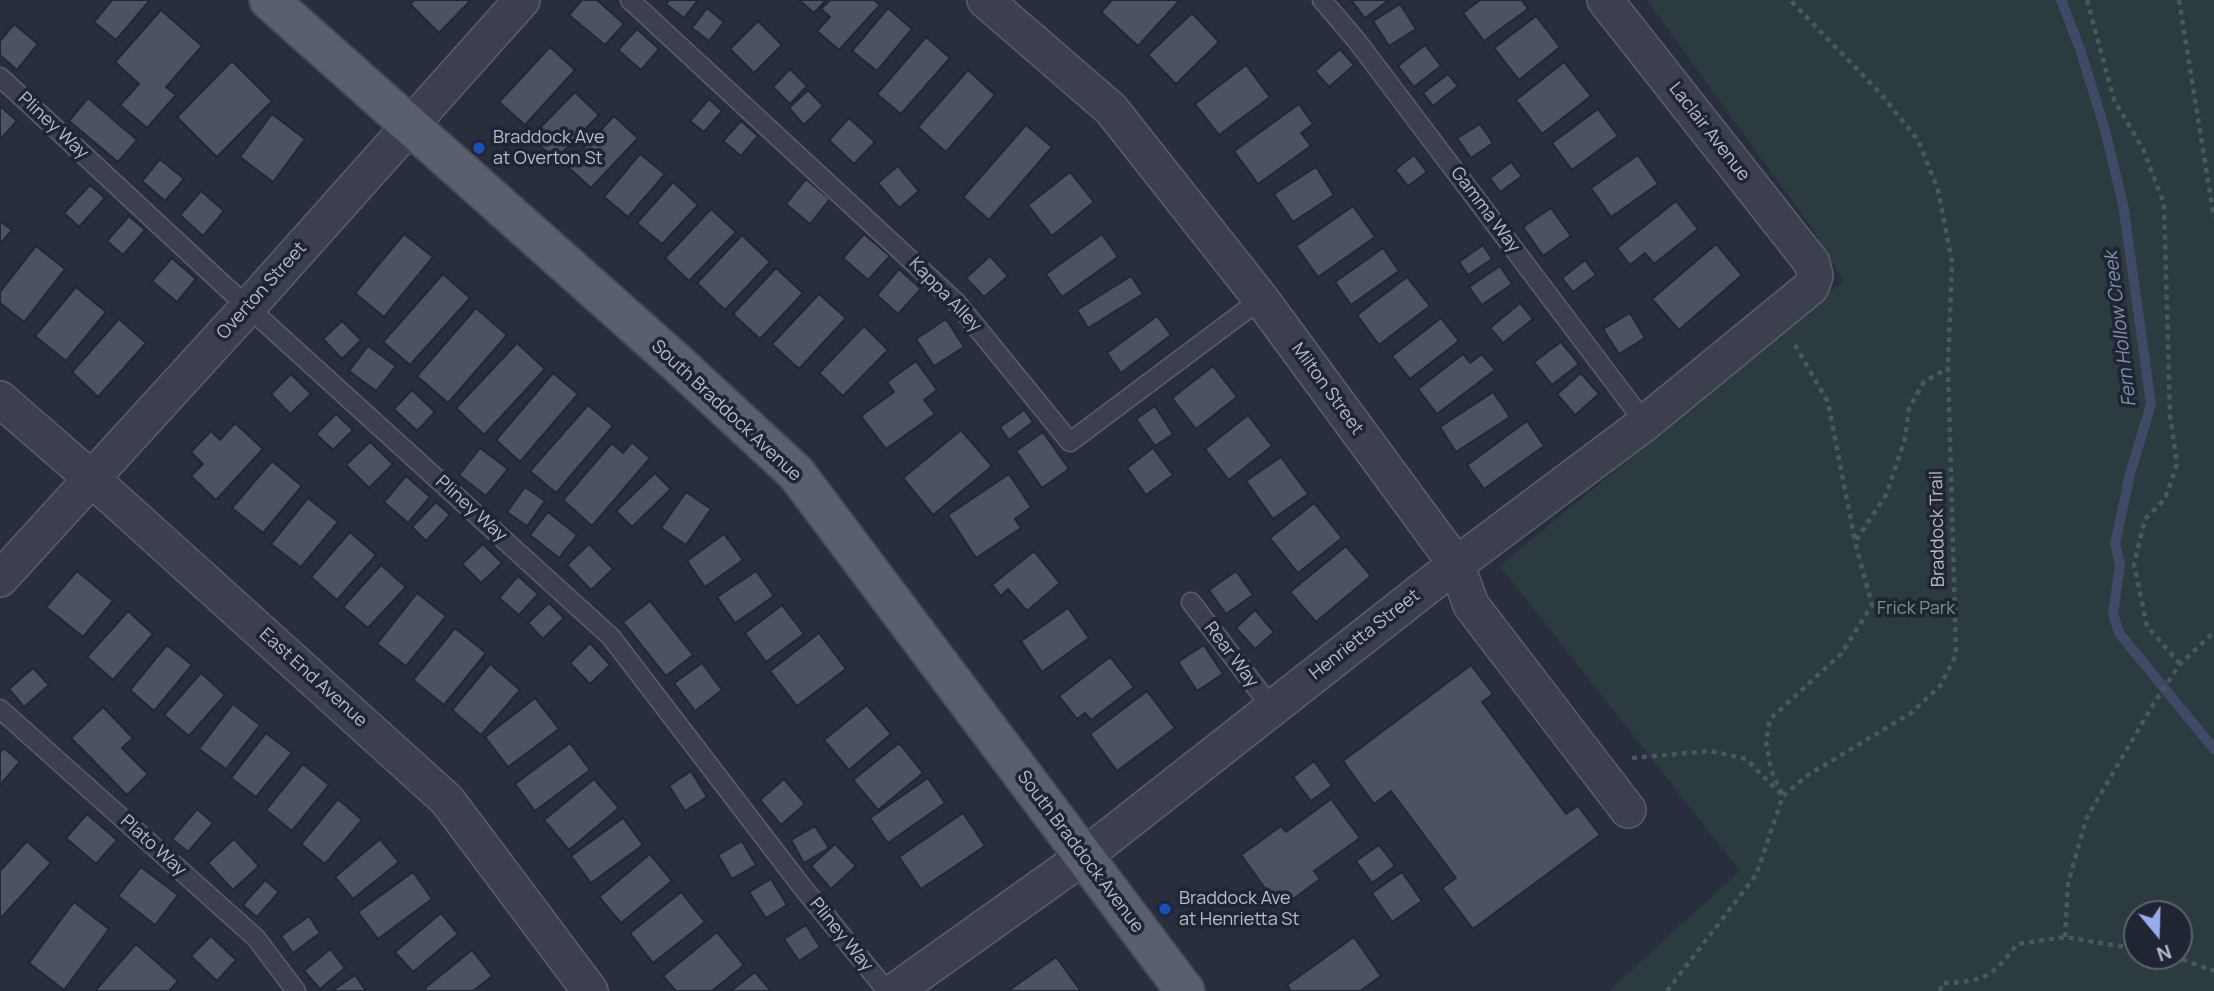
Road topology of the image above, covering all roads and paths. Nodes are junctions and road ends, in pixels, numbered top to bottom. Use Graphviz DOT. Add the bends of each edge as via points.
graph roads {
  1 [pos="269,0"];
  2 [pos="522,0"];
  3 [pos="630,0"];
  4 [pos="985,0"];
  5 [pos="1322,0"];
  6 [pos="1605,0"];
  7 [pos="1790,0"];
  8 [pos="2087,0"];
  9 [pos="2179,0"];
  10 [pos="0,77"];
  11 [pos="409,126"];
  12 [pos="2214,218"];
  13 [pos="1812,263"];
  14 [pos="1261,299"];
  15 [pos="249,306"];
  16 [pos="1792,339"];
  17 [pos="1948,368"];
  18 [pos="0,399"];
  19 [pos="1645,423"];
  20 [pos="92,479"];
  21 [pos="1855,542"];
  22 [pos="1456,565"];
  23 [pos="0,579"];
  24 [pos="1191,602"];
  25 [pos="2214,632"];
  26 [pos="2180,664"];
  27 [pos="1272,708"];
  28 [pos="0,709"];
  29 [pos="1624,759"];
  30 [pos="1783,796"];
  31 [pos="1628,810"];
  32 [pos="1083,857"];
  33 [pos="2065,937"];
  34 [pos="2123,947"];
  35 [pos="2193,963"];
  36 [pos="2214,971"];
  37 [pos="296,991"];
  38 [pos="590,991"];
  39 [pos="887,991"];
  40 [pos="895,991"];
  41 [pos="1185,991"];
  42 [pos="1667,991"];
  43 [pos="1940,991"];
  1 -- 11 [label="main road, South Braddock Avenue"];
  2 -- 11 [label="street, Overton Street"];
  3 -- 14 [label="lane, Kappa Alley" via="956,302 1070,442"];
  4 -- 14 [label="street, Milton Street" via="1111,109"];
  5 -- 19 [label="lane, Gamma Way"];
  6 -- 13 [label="street, Laclair Avenue"];
  7 -- 17 [label="path, Braddock Trail" via="1880,93 1918,140 1938,190 1952,262"];
  8 -- 26 [label="path" via="2114,100 2143,149 2164,204 2170,416 2177,464 2165,499 2145,519 2134,564 2147,626"];
  9 -- 12 [label="path"];
  10 -- 15 [label="lane, Pliney Way"];
  11 -- 15 [label="street, Overton Street"];
  11 -- 32 [label="main road, South Braddock Avenue" via="796,473"];
  13 -- 19 [label="street, Henrietta Street" via="1815,276 1811,286"];
  14 -- 22 [label="street, Milton Street"];
  15 -- 20 [label="street, Overton Street"];
  15 -- 39 [label="lane, Pliney Way" via="611,637"];
  16 -- 21 [label="path" via="1828,402"];
  17 -- 21 [label="path" via="1924,382 1909,408 1905,439 1886,495"];
  17 -- 30 [label="path, Braddock Trail" via="1956,655 1940,686 1911,713 1808,775"];
  18 -- 20 [label="street, East End Avenue"];
  19 -- 22 [label="street, Henrietta Street"];
  20 -- 23 [label="street, Overton Street"];
  20 -- 38 [label="street, East End Avenue" via="447,800"];
  21 -- 30 [label="path" via="1872,606 1841,654 1770,719 1766,741 1771,770"];
  22 -- 27 [label="street, Henrietta Street"];
  22 -- 31 [label="street, Milton Street" via="1471,605"];
  24 -- 27 [label="lane, Rear Way"];
  25 -- 26 [label="path"];
  26 -- 33 [label="path" via="2086,819 2068,884"];
  27 -- 32 [label="street, Henrietta Street"];
  28 -- 37 [label="lane, Plato Way" via="256,938"];
  29 -- 30 [label="path" via="1710,751 1746,759"];
  30 -- 42 [label="path" via="1756,875"];
  32 -- 40 [label="street, Henrietta Street"];
  32 -- 41 [label="main road, South Braddock Avenue"];
  33 -- 34 [label="path"];
  33 -- 43 [label="path" via="2017,944 1998,970 1970,982 1942,983"];
  35 -- 36 [label="path"];
}
